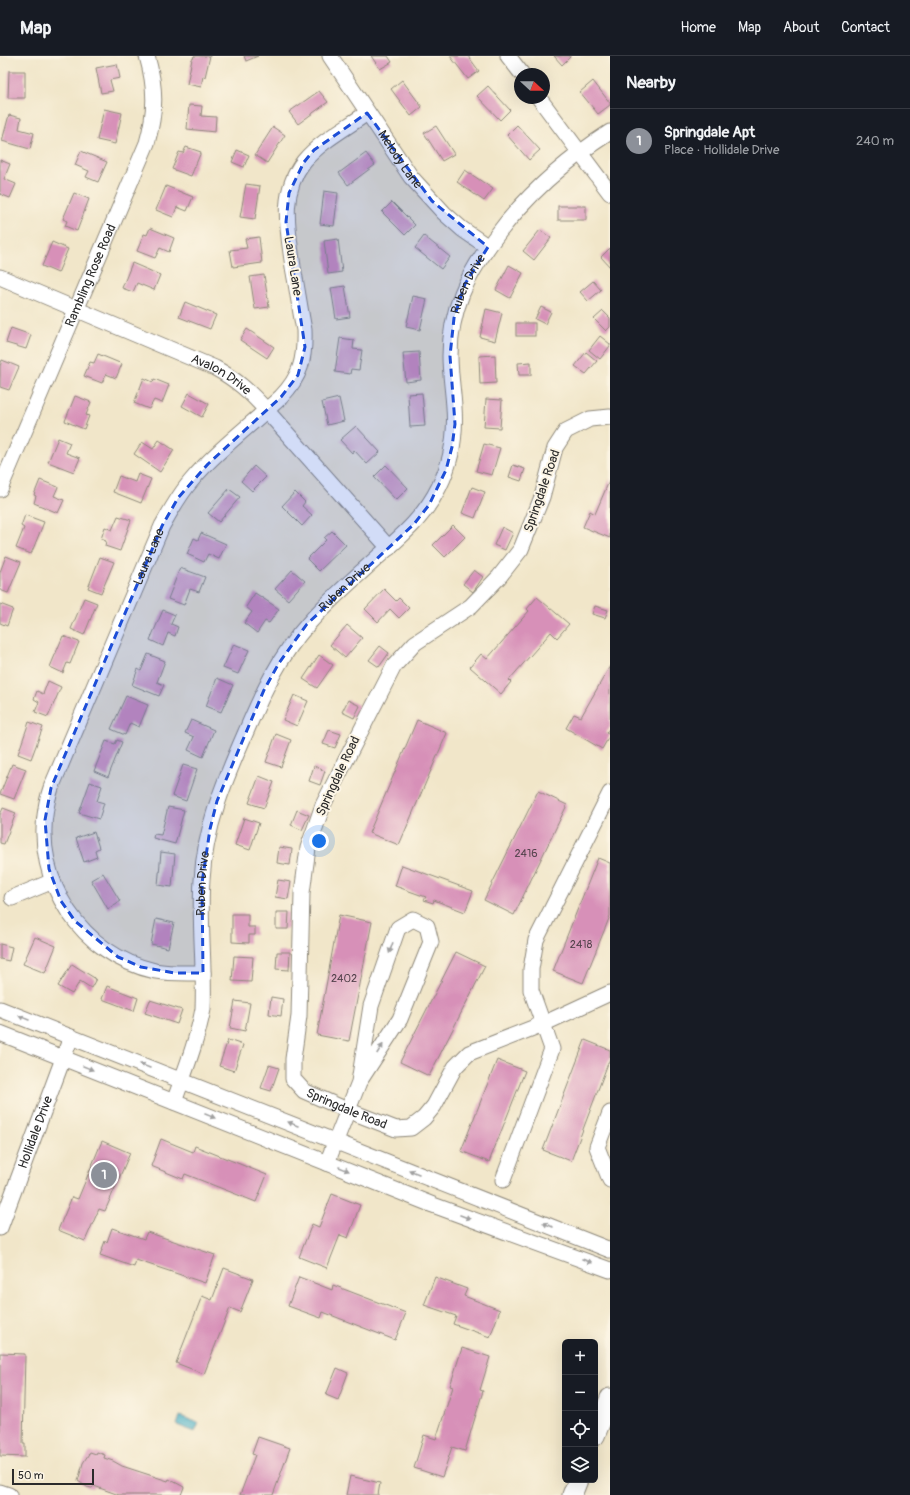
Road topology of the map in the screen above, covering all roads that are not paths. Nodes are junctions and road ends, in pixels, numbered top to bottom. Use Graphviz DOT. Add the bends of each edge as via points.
graph roads {
  1 [pos="147,56"];
  2 [pos="330,56"];
  3 [pos="508,56"];
  4 [pos="517,68"];
  5 [pos="543,104"];
  6 [pos="367,112"];
  7 [pos="610,132"];
  8 [pos="580,153"];
  9 [pos="610,193"];
  10 [pos="488,247"];
  11 [pos="0,277"];
  12 [pos="76,309"];
  13 [pos="267,411"];
  14 [pos="610,417"];
  15 [pos="0,489"];
  16 [pos="389,548"];
  17 [pos="610,793"];
  18 [pos="53,882"];
  19 [pos="12,898"];
  20 [pos="203,973"];
  21 [pos="610,993"];
  22 [pos="0,1009"];
  23 [pos="543,1024"];
  24 [pos="0,1033"];
  25 [pos="71,1037"];
  26 [pos="64,1058"];
  27 [pos="181,1080"];
  28 [pos="359,1082"];
  29 [pos="174,1102"];
  30 [pos="347,1110"];
  31 [pos="610,1113"];
  32 [pos="335,1141"];
  33 [pos="327,1163"];
  34 [pos="503,1180"];
  35 [pos="610,1180"];
  36 [pos="442,1184"];
  37 [pos="433,1205"];
  38 [pos="0,1228"];
  39 [pos="610,1250"];
  40 [pos="610,1270"];
  41 [pos="610,1398"];
  42 [pos="598,1428"];
  43 [pos="577,1483"];
  44 [pos="0,1492"];
  45 [pos="9,1495"];
  46 [pos="572,1495"];
  1 -- 12 [label="street, Rambling Rose Road" via="153,75 154,91 153,116 147,142"];
  2 -- 6 [label="street, Melody Lane"];
  3 -- 4 [label="street"];
  5 -- 8 [label="street"];
  6 -- 10 [label="street, Melody Lane" via="411,177 432,201"];
  6 -- 13 [label="street, Laura Lane" via="314,150 294,178 289,193 286,222 304,330 304,354 299,371 290,387"];
  7 -- 8 [label="street, Ruben Drive"];
  8 -- 9 [label="street"];
  8 -- 10 [label="street, Ruben Drive" via="538,187 511,216"];
  10 -- 16 [label="street, Ruben Drive" via="465,284 454,318 450,356 455,424 446,470 429,506"];
  11 -- 12 [label="street, Avalon Drive"];
  12 -- 13 [label="street, Avalon Drive" via="230,376"];
  12 -- 15 [label="street, Rambling Rose Road"];
  13 -- 16 [label="street, Avalon Drive"];
  13 -- 18 [label="street, Laura Lane" via="191,481 162,526 51,788 46,808 44,836 46,858"];
  14 -- 30 [label="street, Springdale Road" via="590,419 566,431 555,448 542,497 521,549 499,578 471,606 415,643 394,666 323,805 308,848 302,893 299,1016 293,1079 304,1091"];
  16 -- 20 [label="street, Ruben Drive" via="307,624 292,643 264,690 217,801 204,855"];
  17 -- 23 [label="street" via="536,940 531,969 531,990"];
  18 -- 19 [label="street"];
  18 -- 20 [label="street, Laura Lane" via="61,901 85,933 118,958 156,971"];
  20 -- 27 [label="street, Ruben Drive" via="203,1009 200,1026"];
  21 -- 23 [label="street, Springdale Road"];
  25 -- 22 [label="street, one-way"];
  23 -- 30 [label="street, Springdale Road" via="469,1053 455,1067 434,1106 411,1128 396,1129"];
  23 -- 34 [label="street" via="552,1049"];
  24 -- 26 [label="street"];
  25 -- 26 [label="street, Hollidale Drive"];
  27 -- 25 [label="street, one-way"];
  26 -- 29 [label="street, one-way"];
  26 -- 38 [label="street, Hollidale Drive"];
  27 -- 29 [label="street, Ruben Drive"];
  32 -- 27 [label="street, one-way"];
  28 -- 28 [label="street, one-way" via="400,1019 431,942 427,926 413,919 398,928 371,1006"];
  28 -- 30 [label="street"];
  29 -- 33 [label="street, one-way"];
  30 -- 32 [label="street"];
  31 -- 35 [label="street" via="597,1147"];
  32 -- 33 [label="street"];
  36 -- 32 [label="street, one-way"];
  33 -- 37 [label="street, one-way"];
  36 -- 37 [label="street"];
  39 -- 36 [label="street, one-way"];
  37 -- 40 [label="street, one-way"];
  41 -- 42 [label="main road"];
  43 -- 46 [label="main road"];
  44 -- 45 [label="street"];
}
